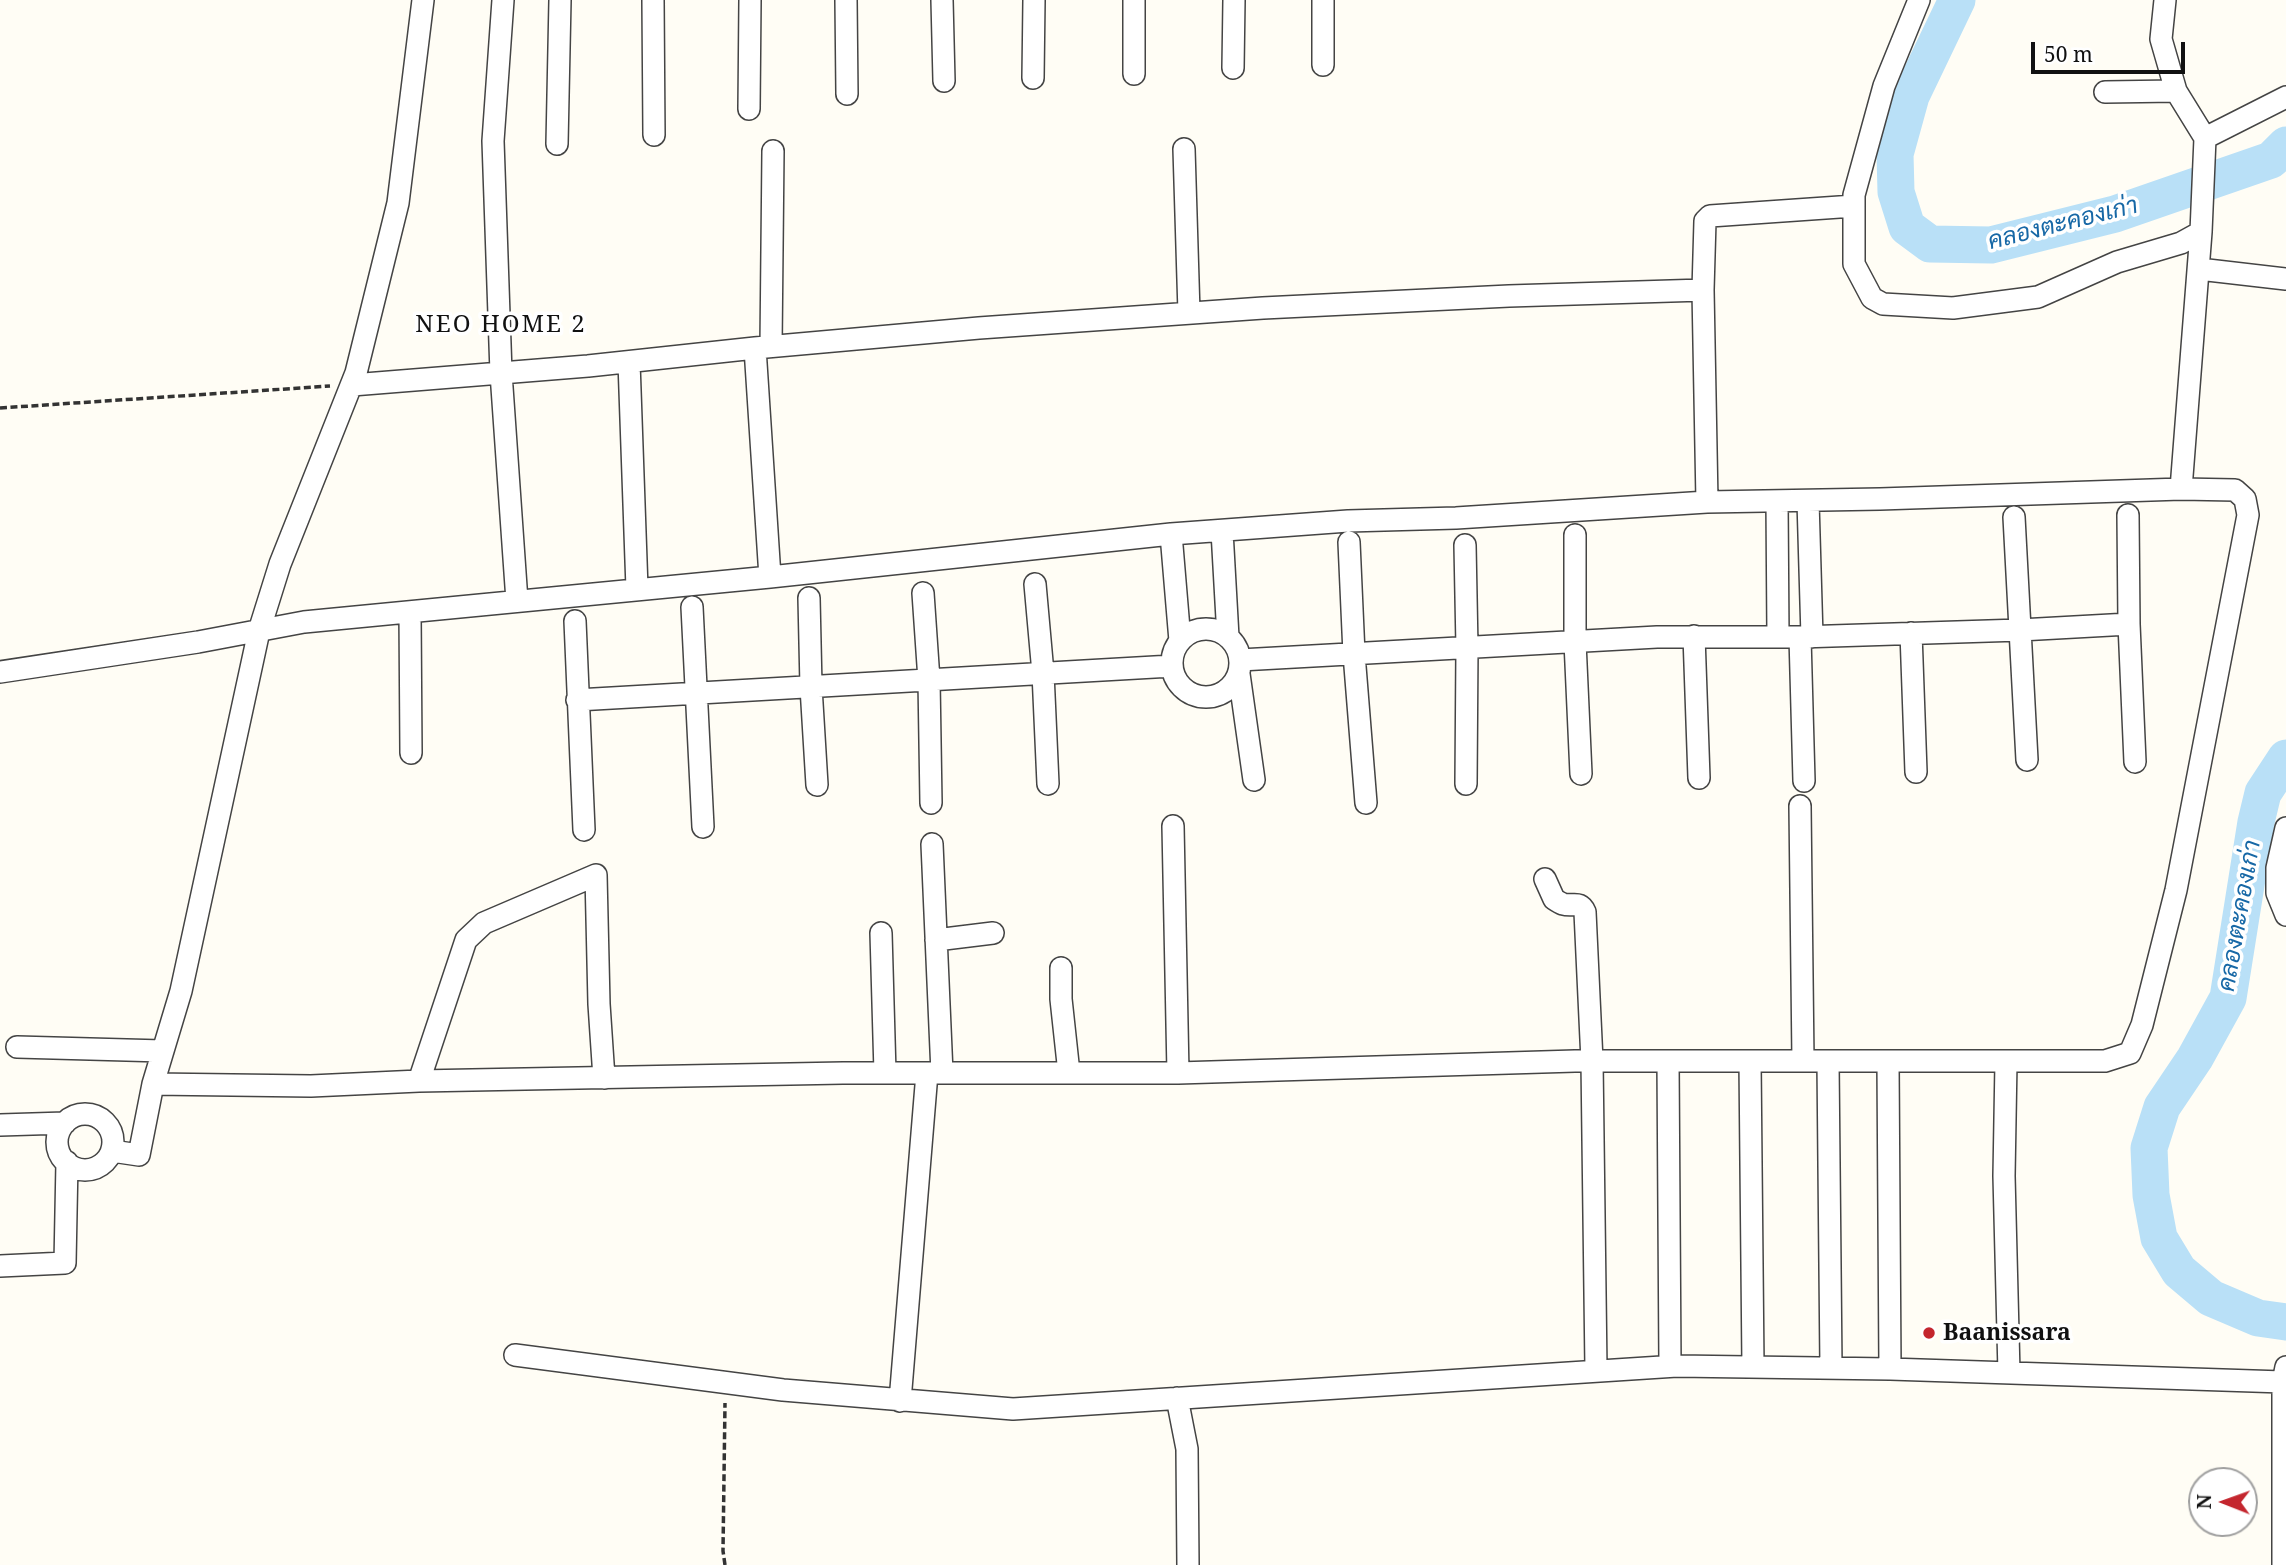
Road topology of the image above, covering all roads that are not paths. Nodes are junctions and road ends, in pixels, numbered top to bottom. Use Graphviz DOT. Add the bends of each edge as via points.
graph roads {
  1 [pos="423,0"];
  2 [pos="503,0"];
  3 [pos="560,0"];
  4 [pos="653,0"];
  5 [pos="750,0"];
  6 [pos="846,0"];
  7 [pos="943,0"];
  8 [pos="1034,0"];
  9 [pos="1134,0"];
  10 [pos="1234,0"];
  11 [pos="1323,0"];
  12 [pos="1919,0"];
  13 [pos="2165,0"];
  14 [pos="1323,65"];
  15 [pos="1233,68"];
  16 [pos="1134,74"];
  17 [pos="1033,78"];
  18 [pos="944,81"];
  19 [pos="2176,91"];
  20 [pos="2105,92"];
  21 [pos="847,94"];
  22 [pos="2286,97"];
  23 [pos="750,110"];
  24 [pos="654,135"];
  25 [pos="557,144"];
  26 [pos="2205,145"];
  27 [pos="1184,149"];
  28 [pos="773,151"];
  29 [pos="1854,206"];
  30 [pos="2201,232"];
  31 [pos="2199,269"];
  32 [pos="2286,279"];
  33 [pos="1703,290"];
  34 [pos="1189,313"];
  35 [pos="763,347"];
  36 [pos="629,362"];
  37 [pos="501,373"];
  38 [pos="352,385"];
  39 [pos="2181,489"];
  40 [pos="1808,500"];
  41 [pos="1777,501"];
  42 [pos="1707,502"];
  43 [pos="2128,515"];
  44 [pos="2014,517"];
  45 [pos="1222,531"];
  46 [pos="1171,534"];
  47 [pos="1574,535"];
  48 [pos="1349,542"];
  49 [pos="1465,545"];
  50 [pos="770,577"];
  51 [pos="1035,584"];
  52 [pos="637,589"];
  53 [pos="923,593"];
  54 [pos="810,598"];
  55 [pos="517,601"];
  56 [pos="692,607"];
  57 [pos="410,612"];
  58 [pos="575,621"];
  59 [pos="2129,624"];
  60 [pos="2020,630"];
  61 [pos="259,631"];
  62 [pos="1911,633"];
  63 [pos="1694,636"];
  64 [pos="1228,637"];
  65 [pos="1797,637"];
  66 [pos="1180,641"];
  67 [pos="1575,642"];
  68 [pos="1467,648"];
  69 [pos="1354,654"];
  70 [pos="1172,666"];
  71 [pos="1239,667"];
  72 [pos="0,672"];
  73 [pos="1043,673"];
  74 [pos="929,680"];
  75 [pos="811,687"];
  76 [pos="696,694"];
  77 [pos="577,700"];
  78 [pos="411,753"];
  79 [pos="2026,760"];
  80 [pos="2135,762"];
  81 [pos="1916,772"];
  82 [pos="1581,774"];
  83 [pos="1699,778"];
  84 [pos="1254,780"];
  85 [pos="1804,781"];
  86 [pos="1048,784"];
  87 [pos="1466,784"];
  88 [pos="817,785"];
  89 [pos="931,803"];
  90 [pos="1366,803"];
  91 [pos="1800,806"];
  92 [pos="1173,826"];
  93 [pos="703,827"];
  94 [pos="2286,828"];
  95 [pos="584,830"];
  96 [pos="932,844"];
  97 [pos="1545,878"];
  98 [pos="2286,915"];
  99 [pos="881,933"];
  100 [pos="993,933"];
  101 [pos="936,940"];
  102 [pos="1061,968"];
  103 [pos="17,1047"];
  104 [pos="163,1051"];
  105 [pos="1592,1061"];
  106 [pos="1668,1061"];
  107 [pos="1750,1061"];
  108 [pos="1803,1061"];
  109 [pos="1828,1062"];
  110 [pos="1888,1062"];
  111 [pos="2006,1062"];
  112 [pos="885,1073"];
  113 [pos="934,1073"];
  114 [pos="1069,1073"];
  115 [pos="1178,1073"];
  116 [pos="604,1078"];
  117 [pos="419,1082"];
  118 [pos="153,1084"];
  119 [pos="65,1123"];
  120 [pos="0,1125"];
  121 [pos="111,1151"];
  122 [pos="66,1162"];
  123 [pos="0,1266"];
  124 [pos="515,1354"];
  125 [pos="1670,1366"];
  126 [pos="1753,1367"];
  127 [pos="1831,1368"];
  128 [pos="1890,1369"];
  129 [pos="1596,1370"];
  130 [pos="2009,1373"];
  131 [pos="2285,1375"];
  132 [pos="1177,1398"];
  133 [pos="900,1401"];
  134 [pos="1188,1565"];
  135 [pos="2283,1565"];
  1 -- 38 [label="street" via="398,203"];
  2 -- 37 [label="street" via="493,141"];
  3 -- 25 [label="street"];
  4 -- 24 [label="street"];
  5 -- 23 [label="street"];
  6 -- 21 [label="street"];
  7 -- 18 [label="street"];
  8 -- 17 [label="street"];
  9 -- 16 [label="street"];
  10 -- 15 [label="street"];
  11 -- 14 [label="street"];
  12 -- 29 [label="street" via="1884,86"];
  13 -- 19 [label="street" via="2161,39"];
  19 -- 20 [label="street"];
  19 -- 26 [label="street"];
  22 -- 26 [label="street"];
  26 -- 30 [label="street"];
  27 -- 34 [label="street"];
  28 -- 35 [label="street"];
  29 -- 30 [label="street" via="1854,264 1872,298 1883,304 1953,308 2038,297"];
  29 -- 33 [label="street" via="1710,216 1704,221"];
  30 -- 31 [label="street"];
  31 -- 32 [label="street"];
  31 -- 39 [label="street"];
  33 -- 34 [label="street"];
  33 -- 42 [label="street"];
  34 -- 35 [label="street"];
  35 -- 36 [label="street"];
  35 -- 50 [label="street"];
  36 -- 37 [label="street"];
  36 -- 52 [label="street"];
  37 -- 38 [label="street"];
  37 -- 55 [label="street"];
  38 -- 61 [label="street" via="279,564"];
  39 -- 40 [label="street"];
  39 -- 111 [label="street" via="2235,490 2245,499 2248,514 2176,890 2142,1026 2130,1053 2105,1061"];
  40 -- 41 [label="street"];
  40 -- 65 [label="street"];
  41 -- 42 [label="street"];
  41 -- 65 [label="street"];
  42 -- 45 [label="street"];
  43 -- 59 [label="street"];
  44 -- 60 [label="street"];
  45 -- 46 [label="street"];
  45 -- 64 [label="street"];
  46 -- 50 [label="street"];
  46 -- 66 [label="street"];
  47 -- 67 [label="street"];
  48 -- 69 [label="street"];
  49 -- 68 [label="street"];
  50 -- 52 [label="street"];
  51 -- 73 [label="street"];
  52 -- 55 [label="street"];
  53 -- 74 [label="street"];
  54 -- 75 [label="street"];
  55 -- 57 [label="street"];
  56 -- 76 [label="street"];
  57 -- 61 [label="street"];
  57 -- 78 [label="street"];
  58 -- 77 [label="street"];
  59 -- 60 [label="street"];
  59 -- 80 [label="street"];
  60 -- 62 [label="street"];
  60 -- 79 [label="street"];
  61 -- 72 [label="street"];
  61 -- 104 [label="street" via="181,990"];
  62 -- 65 [label="street"];
  62 -- 81 [label="street"];
  63 -- 65 [label="street"];
  63 -- 67 [label="street"];
  63 -- 83 [label="street"];
  64 -- 66 [label="street" via="1203,629"];
  64 -- 71 [label="street" via="1237,648"];
  65 -- 85 [label="street"];
  66 -- 70 [label="street"];
  67 -- 68 [label="street"];
  67 -- 82 [label="street"];
  68 -- 69 [label="street"];
  68 -- 87 [label="street"];
  69 -- 71 [label="street"];
  69 -- 90 [label="street"];
  70 -- 71 [label="street" via="1184,690 1209,698 1232,686"];
  70 -- 73 [label="street"];
  71 -- 84 [label="street"];
  73 -- 74 [label="street"];
  73 -- 86 [label="street"];
  74 -- 75 [label="street"];
  74 -- 89 [label="street"];
  75 -- 76 [label="street"];
  75 -- 88 [label="street"];
  76 -- 77 [label="street"];
  76 -- 93 [label="street"];
  77 -- 95 [label="street"];
  91 -- 108 [label="street"];
  92 -- 115 [label="street"];
  94 -- 98 [label="street" via="2277,867 2277,893"];
  96 -- 101 [label="street"];
  97 -- 105 [label="street" via="1554,900 1578,904 1585,912"];
  99 -- 112 [label="street"];
  100 -- 101 [label="street"];
  101 -- 113 [label="street"];
  102 -- 114 [label="street"];
  103 -- 104 [label="street"];
  104 -- 118 [label="street"];
  105 -- 106 [label="street"];
  105 -- 115 [label="street"];
  105 -- 129 [label="street"];
  106 -- 107 [label="street"];
  106 -- 125 [label="street"];
  107 -- 108 [label="street"];
  107 -- 126 [label="street"];
  108 -- 109 [label="street"];
  109 -- 110 [label="street"];
  109 -- 127 [label="street"];
  110 -- 111 [label="street"];
  110 -- 128 [label="street"];
  111 -- 130 [label="street"];
  112 -- 113 [label="street"];
  112 -- 116 [label="street"];
  113 -- 114 [label="street"];
  113 -- 133 [label="street"];
  114 -- 115 [label="street"];
  116 -- 117 [label="street"];
  116 -- 117 [label="street" via="596,875 484,923 466,940"];
  117 -- 118 [label="street"];
  118 -- 121 [label="street" via="139,1155"];
  119 -- 120 [label="street"];
  119 -- 121 [label="street" via="74,1116 95,1115 111,1130"];
  119 -- 122 [label="street" via="58,1143"];
  121 -- 122 [label="street" via="106,1161 86,1170"];
  122 -- 123 [label="street" via="65,1263"];
  124 -- 133 [label="street"];
  125 -- 126 [label="street"];
  125 -- 129 [label="street"];
  126 -- 127 [label="street"];
  127 -- 128 [label="street"];
  128 -- 130 [label="street"];
  129 -- 132 [label="street"];
  130 -- 131 [label="street"];
  131 -- 135 [label="street"];
  132 -- 133 [label="street" via="1013,1409"];
  132 -- 134 [label="street" via="1187,1449"];
}
